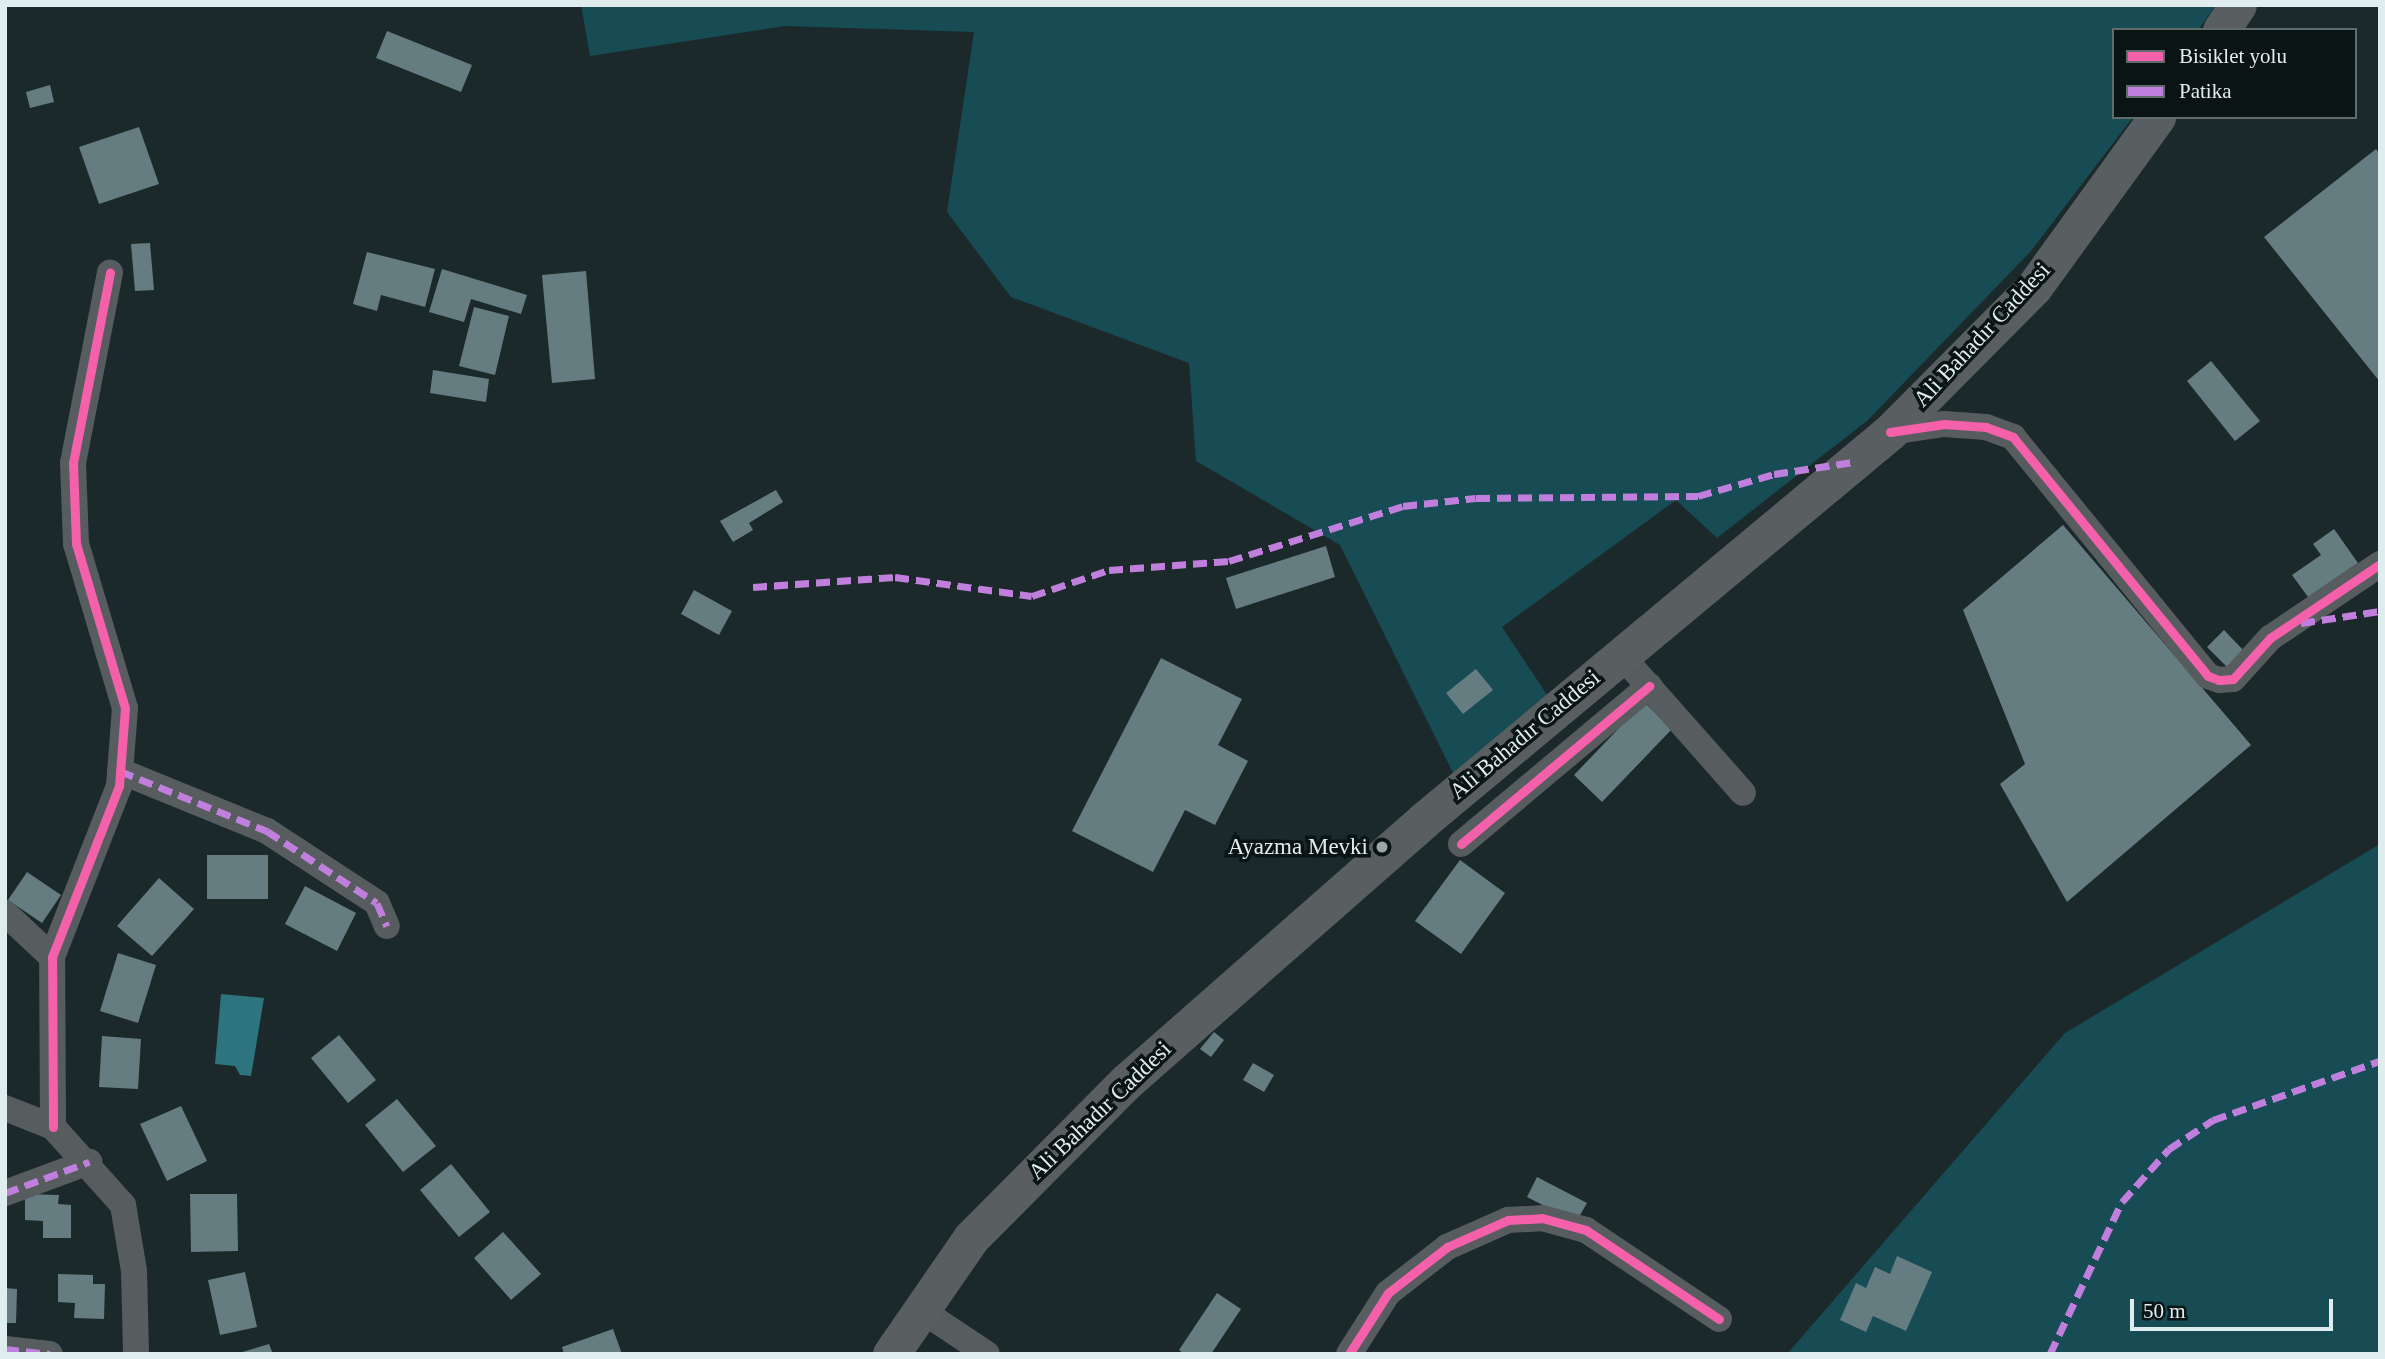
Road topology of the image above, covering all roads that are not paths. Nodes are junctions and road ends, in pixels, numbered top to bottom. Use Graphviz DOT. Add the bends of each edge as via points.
graph roads {
  1 [pos="2238,5"];
  2 [pos="2222,28"];
  3 [pos="2156,119"];
  4 [pos="110,273"];
  5 [pos="1890,432"];
  6 [pos="2380,564"];
  7 [pos="1621,655"];
  8 [pos="1649,686"];
  9 [pos="120,771"];
  10 [pos="1743,793"];
  11 [pos="1461,844"];
  12 [pos="5,913"];
  13 [pos="387,926"];
  14 [pos="52,957"];
  15 [pos="5,1108"];
  16 [pos="53,1127"];
  17 [pos="89,1162"];
  18 [pos="5,1193"];
  19 [pos="921,1310"];
  20 [pos="1719,1319"];
  21 [pos="5,1349"];
  22 [pos="50,1354"];
  23 [pos="136,1354"];
  24 [pos="891,1354"];
  25 [pos="987,1354"];
  26 [pos="1349,1354"];
  1 -- 2 [label="main road"];
  3 -- 5 [label="main road, Ali Bahadır Caddesi" via="2034,287"];
  4 -- 9 [label="street" via="73,463 76,544 125,708"];
  5 -- 6 [label="street" via="1944,424 1986,427 2012,437 2208,676 2219,680 2233,679 2270,638"];
  5 -- 7 [label="main road, Ali Bahadır Caddesi"];
  7 -- 8 [label="street"];
  7 -- 19 [label="main road, Ali Bahadır Caddesi" via="1126,1082 971,1238"];
  8 -- 10 [label="street"];
  8 -- 11 [label="street"];
  9 -- 13 [label="street" via="267,831 377,903"];
  9 -- 14 [label="street"];
  12 -- 14 [label="street"];
  14 -- 16 [label="street"];
  15 -- 16 [label="street"];
  16 -- 17 [label="street"];
  17 -- 18 [label="street"];
  17 -- 23 [label="street" via="123,1205 134,1271"];
  19 -- 24 [label="main road, Ali Bahadır Caddesi"];
  19 -- 25 [label="street"];
  20 -- 26 [label="street" via="1586,1230 1542,1218 1508,1220 1447,1247 1388,1293"];
  21 -- 22 [label="street"];
}
